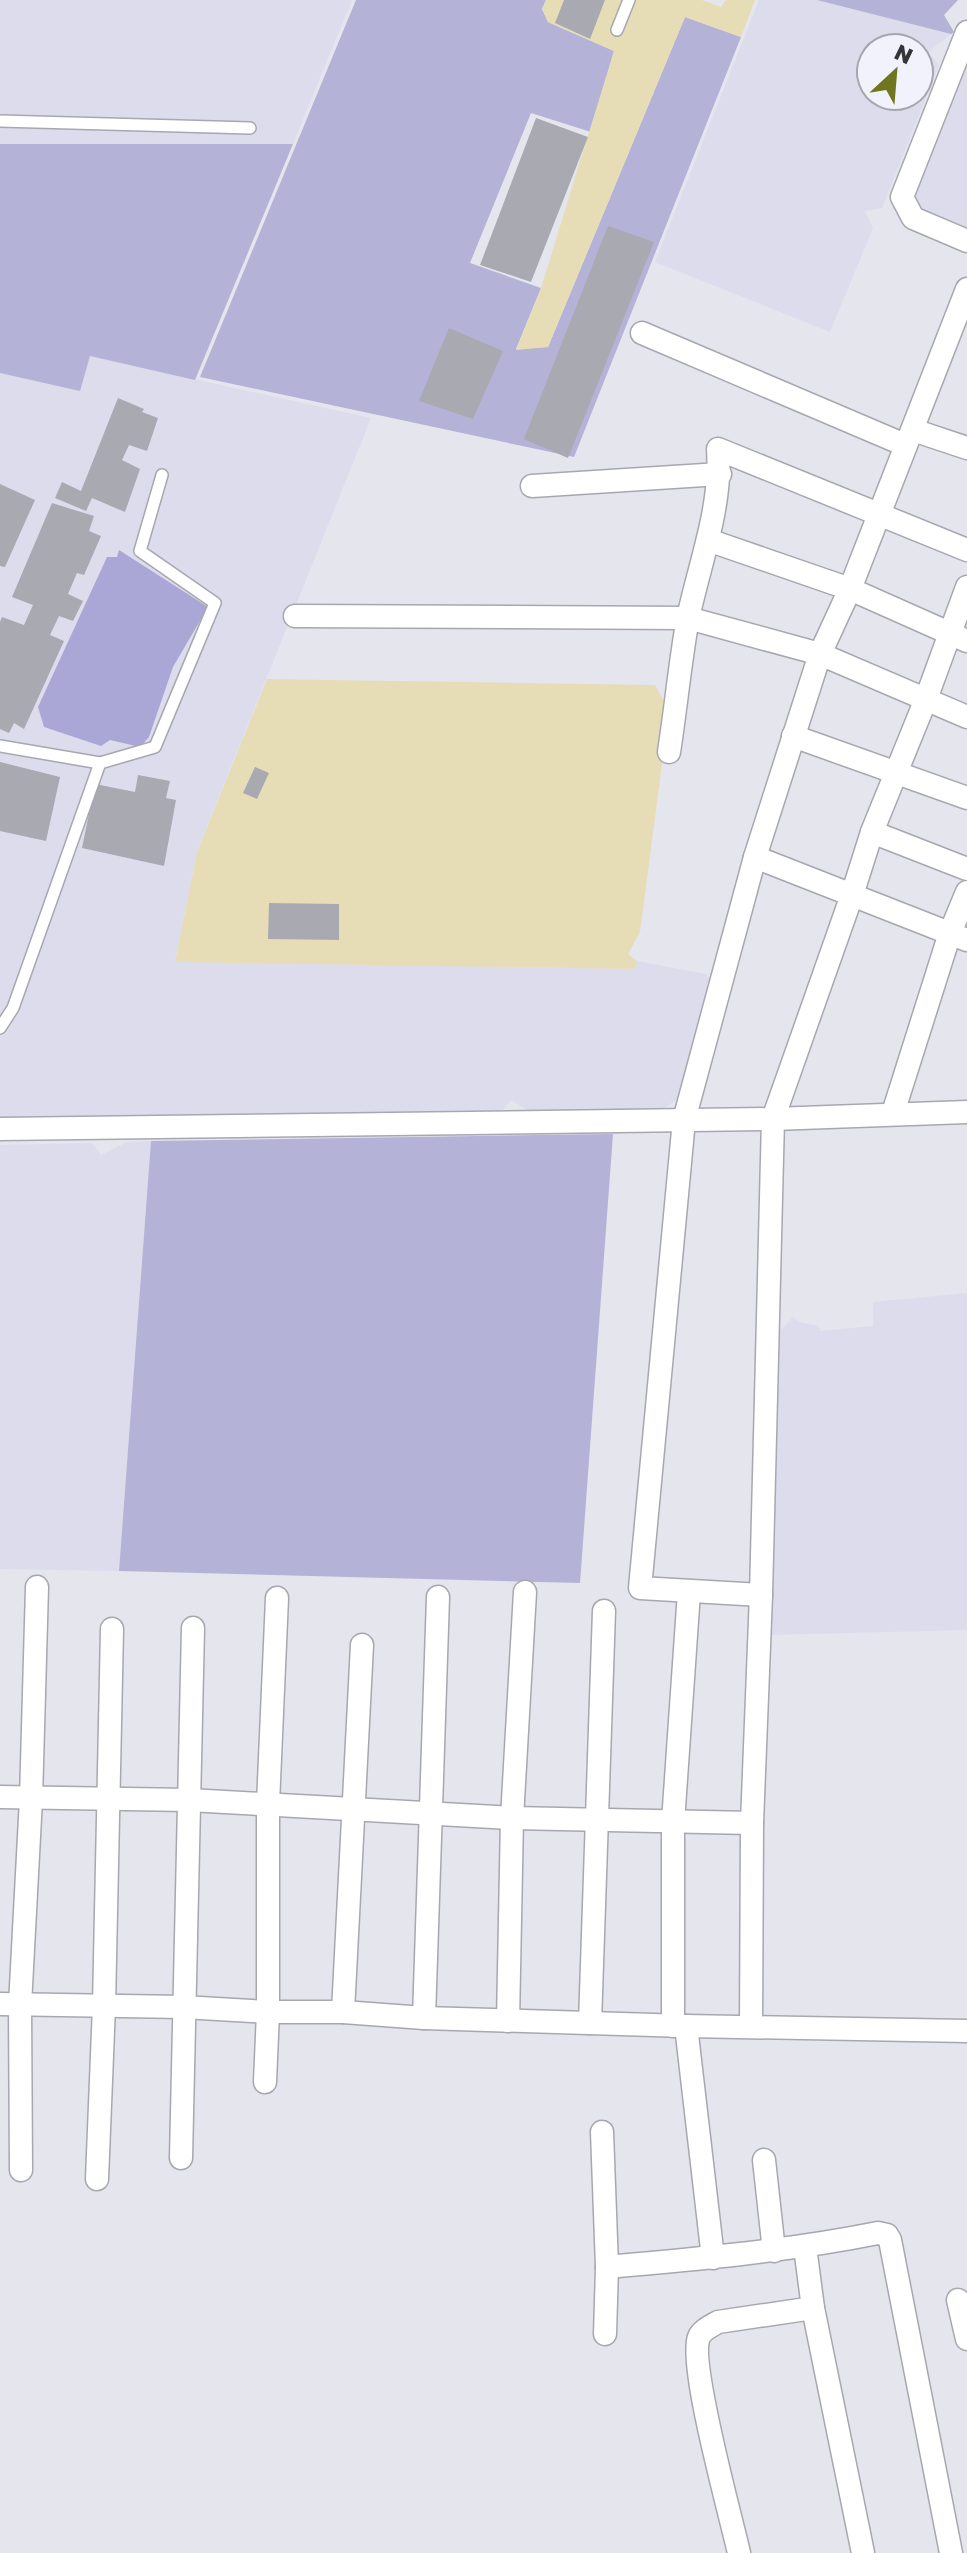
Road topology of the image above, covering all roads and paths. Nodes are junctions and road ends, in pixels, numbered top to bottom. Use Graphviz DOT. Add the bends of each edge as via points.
graph roads {
  1 [pos="629,0"];
  2 [pos="617,30"];
  3 [pos="967,32"];
  4 [pos="0,121"];
  5 [pos="250,128"];
  6 [pos="967,241"];
  7 [pos="967,289"];
  8 [pos="642,333"];
  9 [pos="909,438"];
  10 [pos="967,448"];
  11 [pos="720,474"];
  12 [pos="162,475"];
  13 [pos="532,486"];
  14 [pos="878,515"];
  15 [pos="708,540"];
  16 [pos="967,550"];
  17 [pos="967,587"];
  18 [pos="850,589"];
  19 [pos="295,616"];
  20 [pos="688,618"];
  21 [pos="959,638"];
  22 [pos="820,654"];
  23 [pos="926,699"];
  24 [pos="967,717"];
  25 [pos="793,736"];
  26 [pos="0,746"];
  27 [pos="669,752"];
  28 [pos="100,763"];
  29 [pos="897,772"];
  30 [pos="967,798"];
  31 [pos="872,832"];
  32 [pos="755,857"];
  33 [pos="967,869"];
  34 [pos="967,892"];
  35 [pos="852,895"];
  36 [pos="958,937"];
  37 [pos="0,1028"];
  38 [pos="967,1112"];
  39 [pos="893,1113"];
  40 [pos="773,1119"];
  41 [pos="684,1120"];
  42 [pos="0,1129"];
  43 [pos="37,1587"];
  44 [pos="525,1592"];
  45 [pos="689,1592"];
  46 [pos="761,1595"];
  47 [pos="438,1597"];
  48 [pos="277,1598"];
  49 [pos="604,1611"];
  50 [pos="193,1628"];
  51 [pos="112,1629"];
  52 [pos="362,1645"];
  53 [pos="0,1797"];
  54 [pos="31,1799"];
  55 [pos="109,1799"];
  56 [pos="189,1800"];
  57 [pos="268,1804"];
  58 [pos="354,1810"];
  59 [pos="430,1813"];
  60 [pos="512,1818"];
  61 [pos="596,1819"];
  62 [pos="673,1822"];
  63 [pos="752,1823"];
  64 [pos="10,2004"];
  65 [pos="104,2006"];
  66 [pos="183,2007"];
  67 [pos="268,2012"];
  68 [pos="343,2012"];
  69 [pos="424,2018"];
  70 [pos="508,2021"];
  71 [pos="590,2023"];
  72 [pos="680,2026"];
  73 [pos="751,2026"];
  74 [pos="967,2031"];
  75 [pos="265,2082"];
  76 [pos="602,2132"];
  77 [pos="181,2158"];
  78 [pos="764,2160"];
  79 [pos="21,2170"];
  80 [pos="97,2179"];
  81 [pos="805,2247"];
  82 [pos="774,2251"];
  83 [pos="713,2258"];
  84 [pos="607,2267"];
  85 [pos="958,2300"];
  86 [pos="813,2308"];
  87 [pos="605,2334"];
  88 [pos="967,2339"];
  89 [pos="739,2553"];
  90 [pos="863,2553"];
  91 [pos="951,2553"];
  1 -- 2 [label="lane"];
  3 -- 6 [label="street" via="902,197 913,218"];
  4 -- 5 [label="lane"];
  7 -- 9 [label="street"];
  8 -- 9 [label="street"];
  9 -- 10 [label="street"];
  9 -- 14 [label="street"];
  11 -- 13 [label="street"];
  11 -- 14 [label="street" via="718,449"];
  11 -- 15 [label="street"];
  12 -- 28 [label="lane" via="140,551 215,603 155,747"];
  14 -- 16 [label="street"];
  14 -- 18 [label="street"];
  15 -- 18 [label="street"];
  15 -- 20 [label="street"];
  17 -- 21 [label="street"];
  18 -- 21 [label="street"];
  18 -- 22 [label="street"];
  19 -- 20 [label="street"];
  20 -- 22 [label="street"];
  20 -- 27 [label="street"];
  21 -- 23 [label="street"];
  22 -- 23 [label="street"];
  22 -- 25 [label="street"];
  23 -- 24 [label="street"];
  23 -- 29 [label="street"];
  25 -- 29 [label="street"];
  25 -- 32 [label="street"];
  26 -- 28 [label="lane"];
  28 -- 37 [label="lane" via="13,1008"];
  29 -- 30 [label="street"];
  29 -- 31 [label="street"];
  31 -- 33 [label="street"];
  31 -- 35 [label="street"];
  32 -- 35 [label="street"];
  32 -- 41 [label="street"];
  34 -- 36 [label="street"];
  35 -- 36 [label="street"];
  35 -- 40 [label="street"];
  36 -- 39 [label="street"];
  38 -- 39 [label="street"];
  39 -- 40 [label="street"];
  40 -- 41 [label="street"];
  40 -- 46 [label="street"];
  41 -- 42 [label="street"];
  41 -- 45 [label="street" via="640,1588"];
  43 -- 54 [label="street"];
  44 -- 60 [label="street"];
  45 -- 46 [label="street"];
  45 -- 62 [label="street"];
  46 -- 63 [label="street"];
  47 -- 59 [label="street"];
  48 -- 57 [label="street"];
  49 -- 61 [label="street"];
  50 -- 56 [label="street"];
  51 -- 55 [label="street"];
  52 -- 58 [label="street"];
  53 -- 54 [label="street"];
  54 -- 55 [label="street"];
  54 -- 64 [label="street"];
  55 -- 56 [label="street"];
  55 -- 65 [label="street"];
  56 -- 57 [label="street"];
  56 -- 66 [label="street"];
  57 -- 58 [label="street"];
  57 -- 67 [label="street"];
  58 -- 59 [label="street"];
  58 -- 68 [label="street"];
  59 -- 60 [label="street"];
  59 -- 69 [label="street"];
  60 -- 61 [label="street"];
  60 -- 70 [label="street"];
  61 -- 62 [label="street"];
  61 -- 71 [label="street"];
  62 -- 63 [label="street"];
  62 -- 72 [label="street"];
  63 -- 73 [label="street"];
  64 -- 65 [label="street"];
  64 -- 79 [label="street"];
  65 -- 66 [label="street"];
  65 -- 80 [label="street"];
  66 -- 67 [label="street"];
  66 -- 77 [label="street"];
  67 -- 68 [label="street"];
  67 -- 75 [label="street"];
  68 -- 69 [label="street"];
  69 -- 70 [label="street"];
  70 -- 71 [label="street"];
  71 -- 72 [label="street"];
  72 -- 73 [label="street"];
  72 -- 83 [label="street"];
  73 -- 74 [label="street"];
  76 -- 84 [label="street"];
  78 -- 82 [label="street"];
  81 -- 82 [label="street"];
  81 -- 86 [label="street"];
  81 -- 91 [label="street" via="878,2233 890,2240"];
  82 -- 83 [label="street"];
  83 -- 84 [label="street"];
  84 -- 87 [label="street"];
  85 -- 88 [label="street"];
  86 -- 89 [label="street" via="718,2322 699,2335 702,2395"];
  86 -- 90 [label="street"];
}
